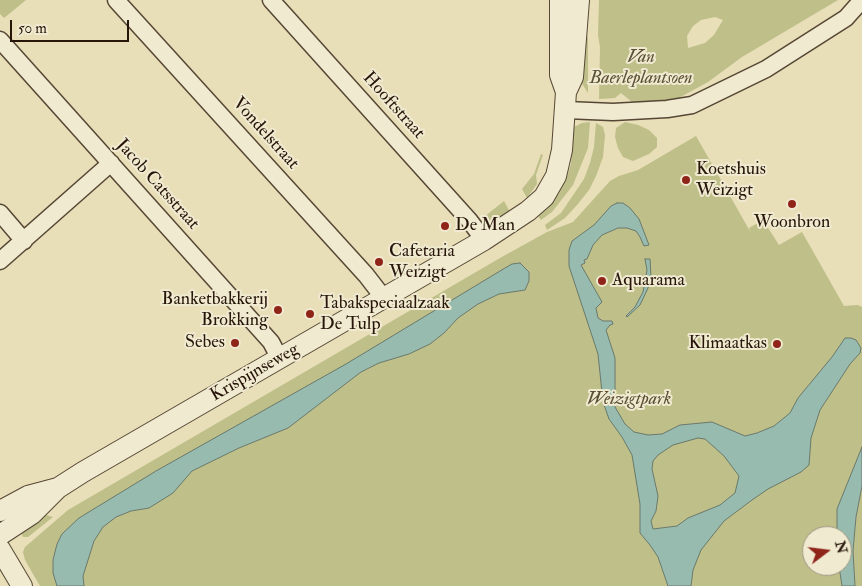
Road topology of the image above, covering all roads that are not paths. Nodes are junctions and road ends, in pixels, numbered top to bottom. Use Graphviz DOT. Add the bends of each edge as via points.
graph roads {
  1 [pos="116,0"];
  2 [pos="271,0"];
  3 [pos="560,0"];
  4 [pos="579,0"];
  5 [pos="862,0"];
  6 [pos="0,40"];
  7 [pos="566,101"];
  8 [pos="111,163"];
  9 [pos="0,213"];
  10 [pos="484,240"];
  11 [pos="24,241"];
  12 [pos="0,261"];
  13 [pos="383,298"];
  14 [pos="280,359"];
  15 [pos="58,488"];
  16 [pos="0,511"];
  17 [pos="0,535"];
  18 [pos="0,549"];
  19 [pos="22,586"];
  1 -- 13 [label="street, Vondelstraat" via="366,275"];
  2 -- 10 [label="street, Hooftstraat"];
  3 -- 7 [label="street" via="560,75"];
  4 -- 7 [label="street" via="573,77"];
  5 -- 7 [label="street" via="846,18 766,69 692,105 613,112"];
  6 -- 8 [label="street, Jacob Catsstraat"];
  7 -- 10 [label="street, Krispijnseweg" via="562,150 556,176 544,197"];
  8 -- 11 [label="street"];
  8 -- 14 [label="street, Jacob Catsstraat" via="271,342"];
  9 -- 11 [label="street"];
  10 -- 13 [label="street, Krispijnseweg"];
  11 -- 12 [label="street"];
  13 -- 14 [label="street, Krispijnseweg"];
  14 -- 15 [label="street, Krispijnseweg"];
  15 -- 16 [label="street, Krispijnseweg" via="28,496"];
  15 -- 17 [label="street, Krispijnseweg" via="32,514"];
  18 -- 19 [label="street"];
}
